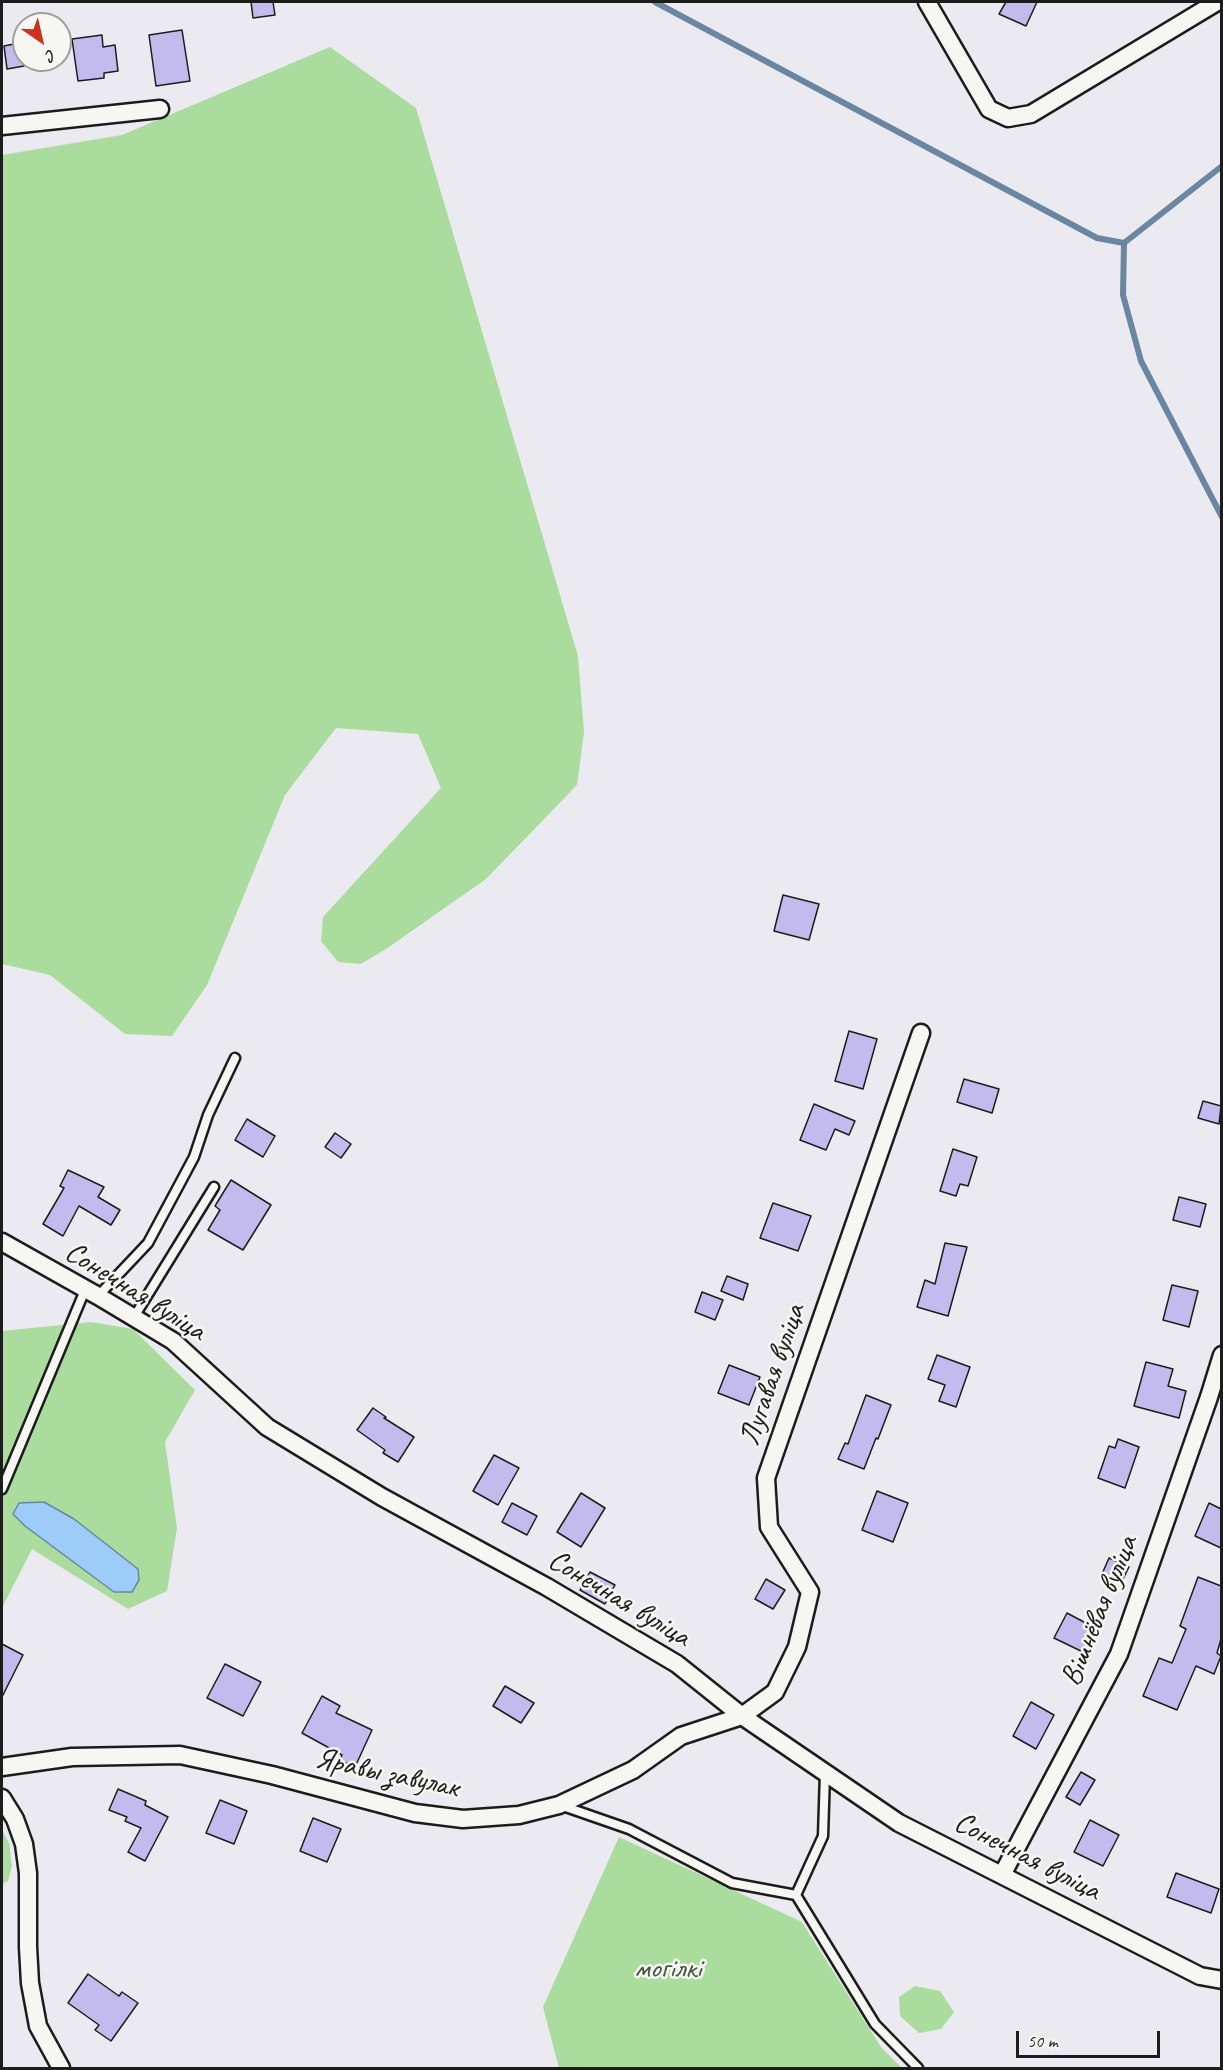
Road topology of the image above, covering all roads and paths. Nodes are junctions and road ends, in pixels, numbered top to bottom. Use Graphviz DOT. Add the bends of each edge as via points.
graph roads {
  1 [pos="927,2"];
  2 [pos="1217,2"];
  3 [pos="160,109"];
  4 [pos="2,126"];
  5 [pos="921,1033"];
  6 [pos="235,1058"];
  7 [pos="214,1187"];
  8 [pos="2,1242"];
  9 [pos="92,1293"];
  10 [pos="134,1317"];
  11 [pos="1221,1355"];
  12 [pos="2,1489"];
  13 [pos="742,1716"];
  14 [pos="2,1767"];
  15 [pos="825,1773"];
  16 [pos="2,1798"];
  17 [pos="559,1805"];
  18 [pos="1002,1875"];
  19 [pos="796,1894"];
  20 [pos="1221,1980"];
  21 [pos="61,2068"];
  22 [pos="918,2068"];
  1 -- 2 [label="street" via="989,109 1008,118 1030,114"];
  3 -- 4 [label="street"];
  5 -- 13 [label="street, Лугавая вуліца" via="766,1478 769,1527 810,1592 798,1647 775,1692"];
  6 -- 9 [label="lane" via="208,1115 194,1157 148,1243"];
  7 -- 10 [label="lane"];
  8 -- 9 [label="street, Сонечная вуліца"];
  9 -- 10 [label="street, Сонечная вуліца"];
  9 -- 12 [label="lane"];
  10 -- 13 [label="street, Сонечная вуліца" via="173,1341 267,1426 382,1497 677,1664"];
  11 -- 18 [label="street, Вішнёвая вуліца" via="1119,1654"];
  13 -- 15 [label="street, Сонечная вуліца"];
  13 -- 17 [label="street, Яравы завулак" via="681,1737 633,1770"];
  14 -- 17 [label="street, Яравы завулак" via="72,1757 180,1755 415,1813 463,1819 519,1815"];
  15 -- 18 [label="street, Сонечная вуліца" via="899,1823"];
  15 -- 19 [label="lane" via="823,1836"];
  16 -- 21 [label="street" via="24,1844 30,1983 38,2026"];
  17 -- 19 [label="lane" via="629,1829 732,1883"];
  18 -- 20 [label="street, Сонечная вуліца" via="1200,1976"];
  19 -- 22 [label="lane" via="875,2024"];
}
